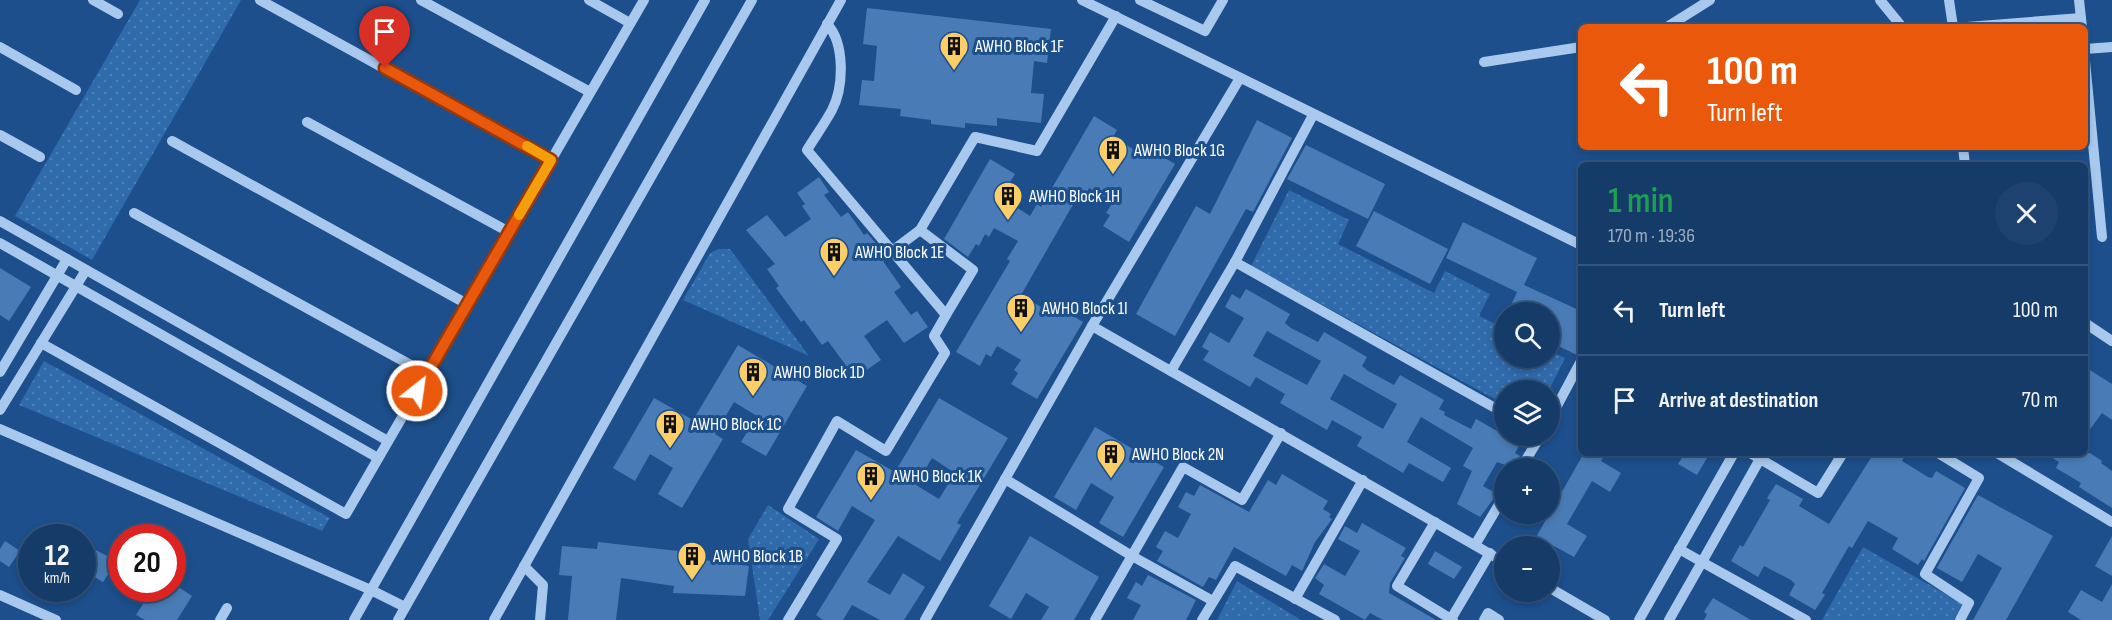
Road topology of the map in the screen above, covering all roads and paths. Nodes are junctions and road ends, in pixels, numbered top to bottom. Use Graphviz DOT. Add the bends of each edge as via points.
graph roads {
  1 [pos="93,0"];
  2 [pos="260,0"];
  3 [pos="421,0"];
  4 [pos="589,0"];
  5 [pos="644,0"];
  6 [pos="705,0"];
  7 [pos="752,0"];
  8 [pos="841,0"];
  9 [pos="1082,0"];
  10 [pos="1140,0"];
  11 [pos="1222,0"];
  12 [pos="1710,0"];
  13 [pos="1880,0"];
  14 [pos="1950,0"];
  15 [pos="2079,0"];
  16 [pos="118,14"];
  17 [pos="1116,16"];
  18 [pos="630,23"];
  19 [pos="2081,23"];
  20 [pos="827,24"];
  21 [pos="1672,24"];
  22 [pos="1900,24"];
  23 [pos="1953,24"];
  24 [pos="2052,24"];
  25 [pos="0,47"];
  26 [pos="1578,47"];
  27 [pos="2112,47"];
  28 [pos="2088,49"];
  29 [pos="1484,62"];
  30 [pos="1240,78"];
  31 [pos="76,90"];
  32 [pos="2088,91"];
  33 [pos="590,92"];
  34 [pos="1313,115"];
  35 [pos="307,122"];
  36 [pos="0,135"];
  37 [pos="172,141"];
  38 [pos="40,157"];
  39 [pos="551,160"];
  40 [pos="134,213"];
  41 [pos="0,221"];
  42 [pos="920,230"];
  43 [pos="509,232"];
  44 [pos="2102,237"];
  45 [pos="0,243"];
  46 [pos="1578,244"];
  47 [pos="892,251"];
  48 [pos="67,259"];
  49 [pos="1235,262"];
  50 [pos="86,270"];
  51 [pos="57,276"];
  52 [pos="76,286"];
  53 [pos="467,304"];
  54 [pos="946,315"];
  55 [pos="2088,325"];
  56 [pos="1092,326"];
  57 [pos="2112,341"];
  58 [pos="41,343"];
  59 [pos="1578,367"];
  60 [pos="1171,371"];
  61 [pos="0,372"];
  62 [pos="427,374"];
  63 [pos="1560,400"];
  64 [pos="1494,407"];
  65 [pos="0,410"];
  66 [pos="0,429"];
  67 [pos="1281,433"];
  68 [pos="388,441"];
  69 [pos="1732,456"];
  70 [pos="1755,456"];
  71 [pos="1841,456"];
  72 [pos="1943,456"];
  73 [pos="2002,456"];
  74 [pos="378,458"];
  75 [pos="1005,479"];
  76 [pos="1363,480"];
  77 [pos="1494,513"];
  78 [pos="1436,522"];
  79 [pos="2112,522"];
  80 [pos="1475,545"];
  81 [pos="1679,549"];
  82 [pos="1490,554"];
  83 [pos="1132,556"];
  84 [pos="1494,556"];
  85 [pos="1702,562"];
  86 [pos="524,566"];
  87 [pos="371,590"];
  88 [pos="1560,594"];
  89 [pos="0,595"];
  90 [pos="1296,598"];
  91 [pos="1213,601"];
  92 [pos="405,607"];
  93 [pos="227,608"];
  94 [pos="1452,619"];
  95 [pos="54,620"];
  96 [pos="220,620"];
  97 [pos="354,620"];
  98 [pos="398,620"];
  99 [pos="494,620"];
  100 [pos="540,620"];
  101 [pos="788,620"];
  102 [pos="925,620"];
  103 [pos="1095,620"];
  104 [pos="1202,620"];
  105 [pos="1335,620"];
  106 [pos="1484,620"];
  107 [pos="1499,620"];
  108 [pos="1605,620"];
  109 [pos="1639,620"];
  110 [pos="1669,620"];
  111 [pos="1806,620"];
  112 [pos="1960,620"];
  1 -- 16 [label="street"];
  2 -- 39 [label="street"];
  3 -- 33 [label="street"];
  4 -- 18 [label="street"];
  5 -- 18 [label="street"];
  6 -- 87 [label="street"];
  7 -- 92 [label="street"];
  8 -- 20 [label="street"];
  9 -- 17 [label="street"];
  10 -- 11 [label="street" via="1205,31"];
  12 -- 21 [label="street"];
  13 -- 22 [label="street"];
  14 -- 23 [label="street"];
  15 -- 19 [label="street"];
  17 -- 30 [label="street"];
  17 -- 42 [label="street" via="1037,152 975,137"];
  18 -- 33 [label="street"];
  19 -- 24 [label="street"];
  20 -- 47 [label="street" via="836,34 841,64 833,107 807,150"];
  20 -- 86 [label="street"];
  25 -- 31 [label="street"];
  26 -- 29 [label="street"];
  27 -- 28 [label="street"];
  30 -- 34 [label="street"];
  30 -- 56 [label="street"];
  32 -- 44 [label="street"];
  33 -- 39 [label="street"];
  34 -- 46 [label="street"];
  34 -- 49 [label="street"];
  35 -- 43 [label="street"];
  36 -- 38 [label="street"];
  37 -- 53 [label="street"];
  39 -- 43 [label="street"];
  40 -- 62 [label="street"];
  41 -- 48 [label="street"];
  42 -- 47 [label="street"];
  42 -- 54 [label="street" via="974,270"];
  43 -- 53 [label="street"];
  45 -- 51 [label="street"];
  47 -- 54 [label="street"];
  48 -- 50 [label="street"];
  48 -- 51 [label="street"];
  49 -- 60 [label="street"];
  49 -- 64 [label="street"];
  50 -- 52 [label="street"];
  50 -- 68 [label="street"];
  51 -- 52 [label="street"];
  51 -- 61 [label="street"];
  52 -- 58 [label="street"];
  52 -- 74 [label="street"];
  53 -- 62 [label="street"];
  54 -- 101 [label="street" via="934,336 945,353 886,451 837,422 788,510 837,539"];
  55 -- 57 [label="street"];
  56 -- 60 [label="street"];
  56 -- 75 [label="street"];
  58 -- 65 [label="street"];
  58 -- 74 [label="street" via="346,514"];
  59 -- 63 [label="street"];
  60 -- 67 [label="street"];
  62 -- 68 [label="street"];
  66 -- 87 [label="street"];
  67 -- 76 [label="street"];
  67 -- 83 [label="street" via="1242,500 1183,467"];
  68 -- 74 [label="street"];
  69 -- 81 [label="street"];
  70 -- 71 [label="street" via="1818,493"];
  70 -- 85 [label="street"];
  72 -- 112 [label="street" via="1979,478 1925,574 1969,603"];
  73 -- 79 [label="street"];
  75 -- 83 [label="street"];
  75 -- 102 [label="street"];
  76 -- 78 [label="street"];
  76 -- 90 [label="street"];
  77 -- 80 [label="street"];
  78 -- 80 [label="street"];
  78 -- 94 [label="street" via="1397,586"];
  80 -- 82 [label="street"];
  81 -- 85 [label="street"];
  81 -- 109 [label="street"];
  82 -- 84 [label="street"];
  82 -- 94 [label="street"];
  83 -- 91 [label="street"];
  83 -- 103 [label="street"];
  85 -- 110 [label="street"];
  85 -- 111 [label="street"];
  86 -- 99 [label="street"];
  86 -- 100 [label="street" via="543,585"];
  87 -- 92 [label="street"];
  87 -- 97 [label="street"];
  88 -- 108 [label="street"];
  89 -- 95 [label="street"];
  90 -- 91 [label="street" via="1235,566"];
  90 -- 105 [label="street"];
  91 -- 104 [label="street"];
  92 -- 98 [label="street"];
  93 -- 96 [label="street"];
  106 -- 107 [label="street" via="1488,613"];
}
